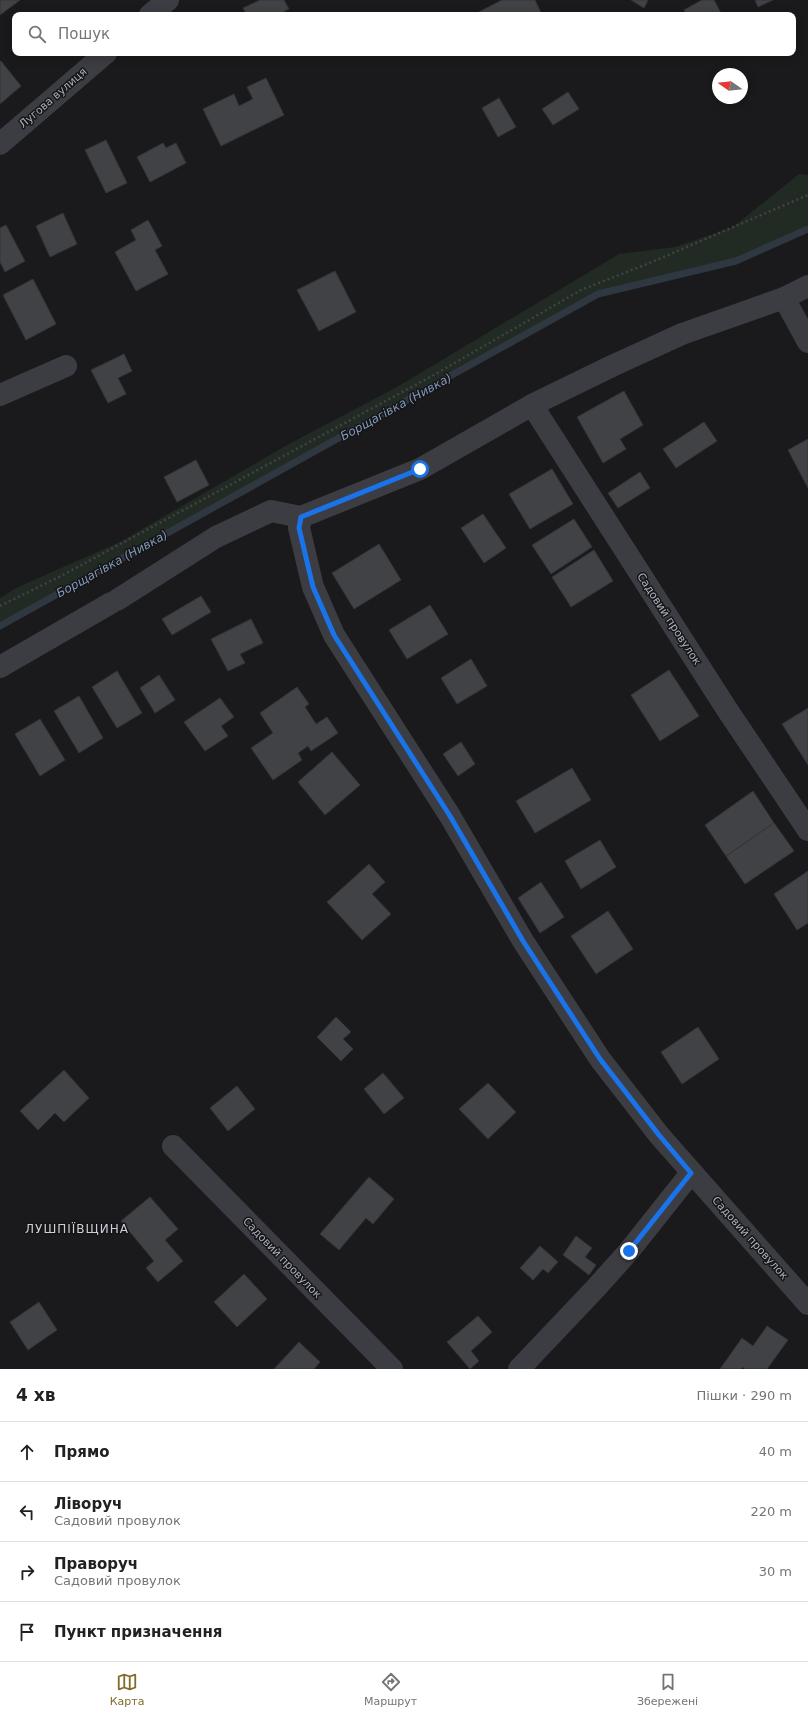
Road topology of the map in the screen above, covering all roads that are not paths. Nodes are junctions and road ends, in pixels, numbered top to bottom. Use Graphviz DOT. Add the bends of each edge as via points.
graph roads {
  1 [pos="168,0"];
  2 [pos="154,12"];
  3 [pos="103,56"];
  4 [pos="0,144"];
  5 [pos="808,286"];
  6 [pos="784,298"];
  7 [pos="808,342"];
  8 [pos="66,366"];
  9 [pos="0,396"];
  10 [pos="532,405"];
  11 [pos="301,517"];
  12 [pos="0,667"];
  13 [pos="808,830"];
  14 [pos="173,1146"];
  15 [pos="691,1173"];
  16 [pos="808,1304"];
  17 [pos="392,1369"];
  18 [pos="519,1369"];
  1 -- 2 [label="street"];
  3 -- 4 [label="street, Лугова вулиця"];
  5 -- 6 [label="street"];
  6 -- 7 [label="street"];
  6 -- 10 [label="street" via="682,334"];
  8 -- 9 [label="street"];
  10 -- 11 [label="street" via="420,469"];
  10 -- 13 [label="street, Садовий провулок" via="728,711"];
  11 -- 12 [label="street" via="271,511 216,537 114,601"];
  11 -- 15 [label="street, Садовий провулок" via="299,528 313,587 334,635 450,816 523,941 600,1059"];
  14 -- 17 [label="street, Садовий провулок"];
  15 -- 16 [label="street, Садовий провулок"];
  15 -- 18 [label="street" via="629,1251"];
}
